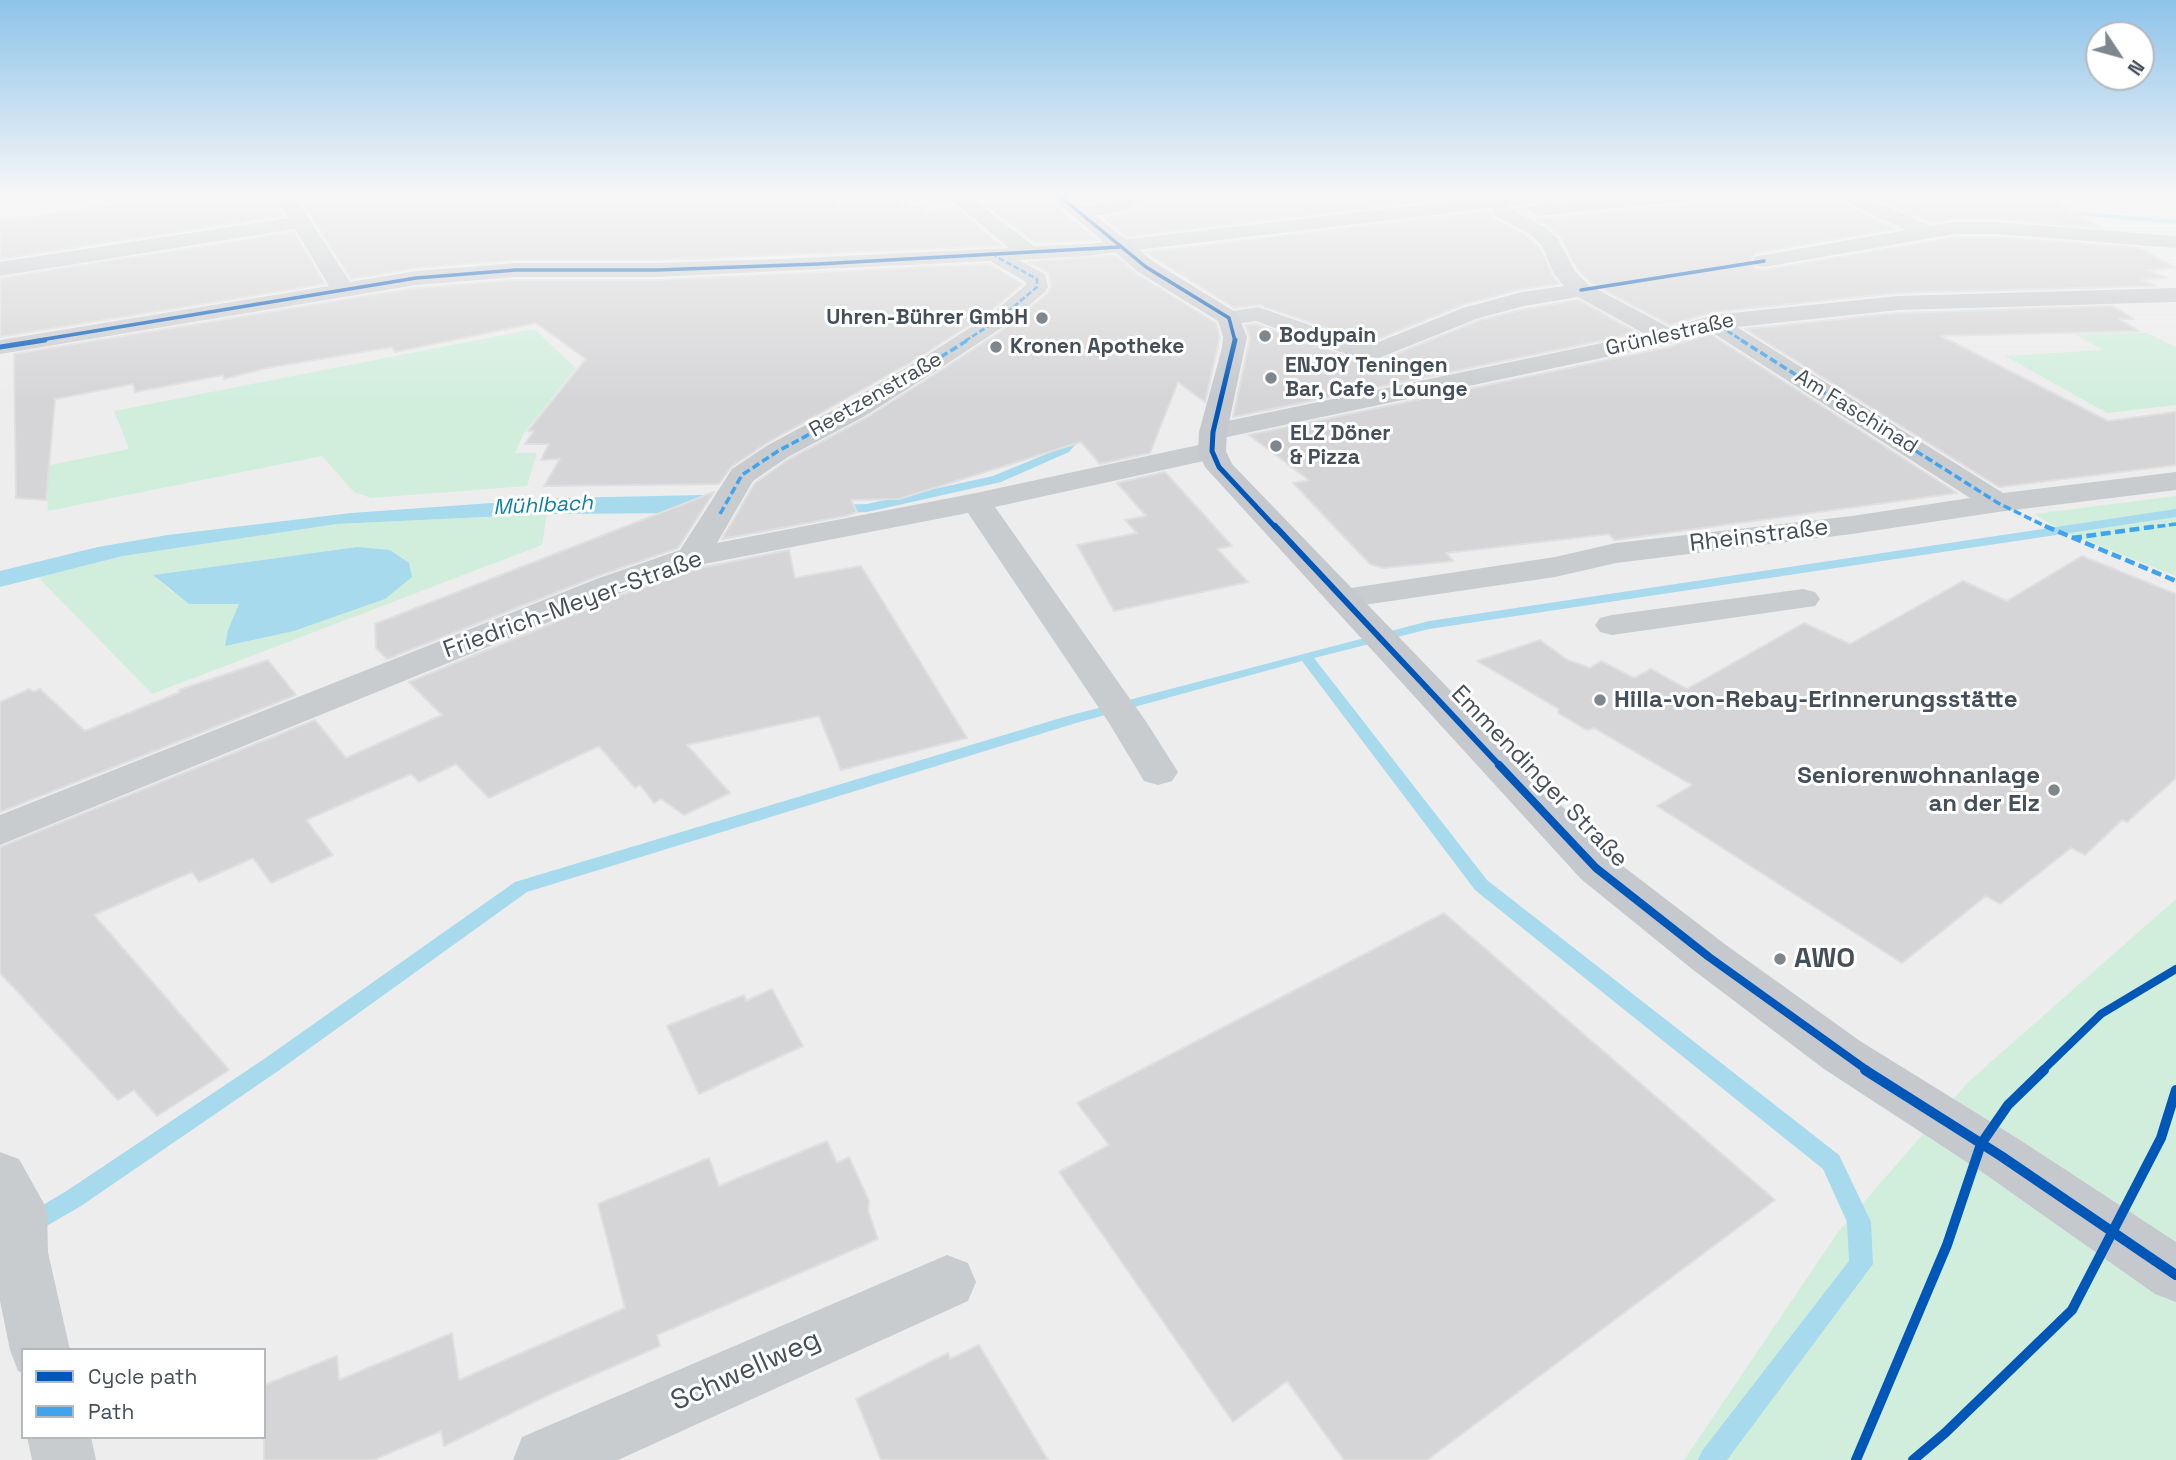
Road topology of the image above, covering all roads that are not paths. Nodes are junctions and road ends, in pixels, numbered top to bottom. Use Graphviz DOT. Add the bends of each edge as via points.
graph roads {
  1 [pos="44,262"];
  2 [pos="325,262"];
  3 [pos="833,262"];
  4 [pos="1020,262"];
  5 [pos="1030,262"];
  6 [pos="1052,262"];
  7 [pos="1140,262"];
  8 [pos="1562,262"];
  9 [pos="1034,266"];
  10 [pos="0,269"];
  11 [pos="1574,283"];
  12 [pos="342,288"];
  13 [pos="2176,295"];
  14 [pos="1229,318"];
  15 [pos="1713,322"];
  16 [pos="1668,337"];
  17 [pos="0,346"];
  18 [pos="1212,441"];
  19 [pos="2176,481"];
  20 [pos="976,502"];
  21 [pos="1998,503"];
  22 [pos="692,557"];
  23 [pos="1343,598"];
  24 [pos="1804,599"];
  25 [pos="1612,625"];
  26 [pos="1158,772"];
  27 [pos="0,831"];
  28 [pos="13,1212"];
  29 [pos="2176,1275"];
  30 [pos="947,1282"];
  31 [pos="40,1348"];
  32 [pos="59,1439"];
  33 [pos="64,1460"];
  34 [pos="545,1460"];
  1 -- 10 [label="street"];
  2 -- 12 [label="street"];
  3 -- 12 [label="street" via="516,270"];
  4 -- 9 [label="street"];
  5 -- 9 [label="street"];
  6 -- 9 [label="street"];
  7 -- 14 [label="main road"];
  8 -- 11 [label="street"];
  9 -- 22 [label="street, Reetzenstraße" via="1037,287 998,320 743,475"];
  11 -- 14 [label="street" via="1471,313 1379,352 1258,314"];
  11 -- 16 [label="street"];
  12 -- 17 [label="street"];
  13 -- 15 [label="street, Grünlestraße" via="1898,303"];
  14 -- 18 [label="main road" via="1234,348"];
  15 -- 16 [label="street, Grünlestraße"];
  15 -- 21 [label="street, Am Faschinad"];
  16 -- 18 [label="street, Grünlestraße"];
  18 -- 20 [label="street, Friedrich-Meyer-Straße"];
  18 -- 23 [label="main road, Emmendinger Straße" via="1219,467"];
  19 -- 21 [label="street, Rheinstraße"];
  20 -- 22 [label="street, Friedrich-Meyer-Straße"];
  20 -- 26 [label="street"];
  21 -- 23 [label="street, Rheinstraße" via="1616,553 1555,567"];
  22 -- 27 [label="street, Friedrich-Meyer-Straße" via="611,585"];
  23 -- 29 [label="main road, Emmendinger Straße" via="1596,868 1842,1055"];
  24 -- 25 [label="street"];
  28 -- 31 [label="street"];
  30 -- 34 [label="street, Schwellweg"];
  32 -- 33 [label="street"];
}
